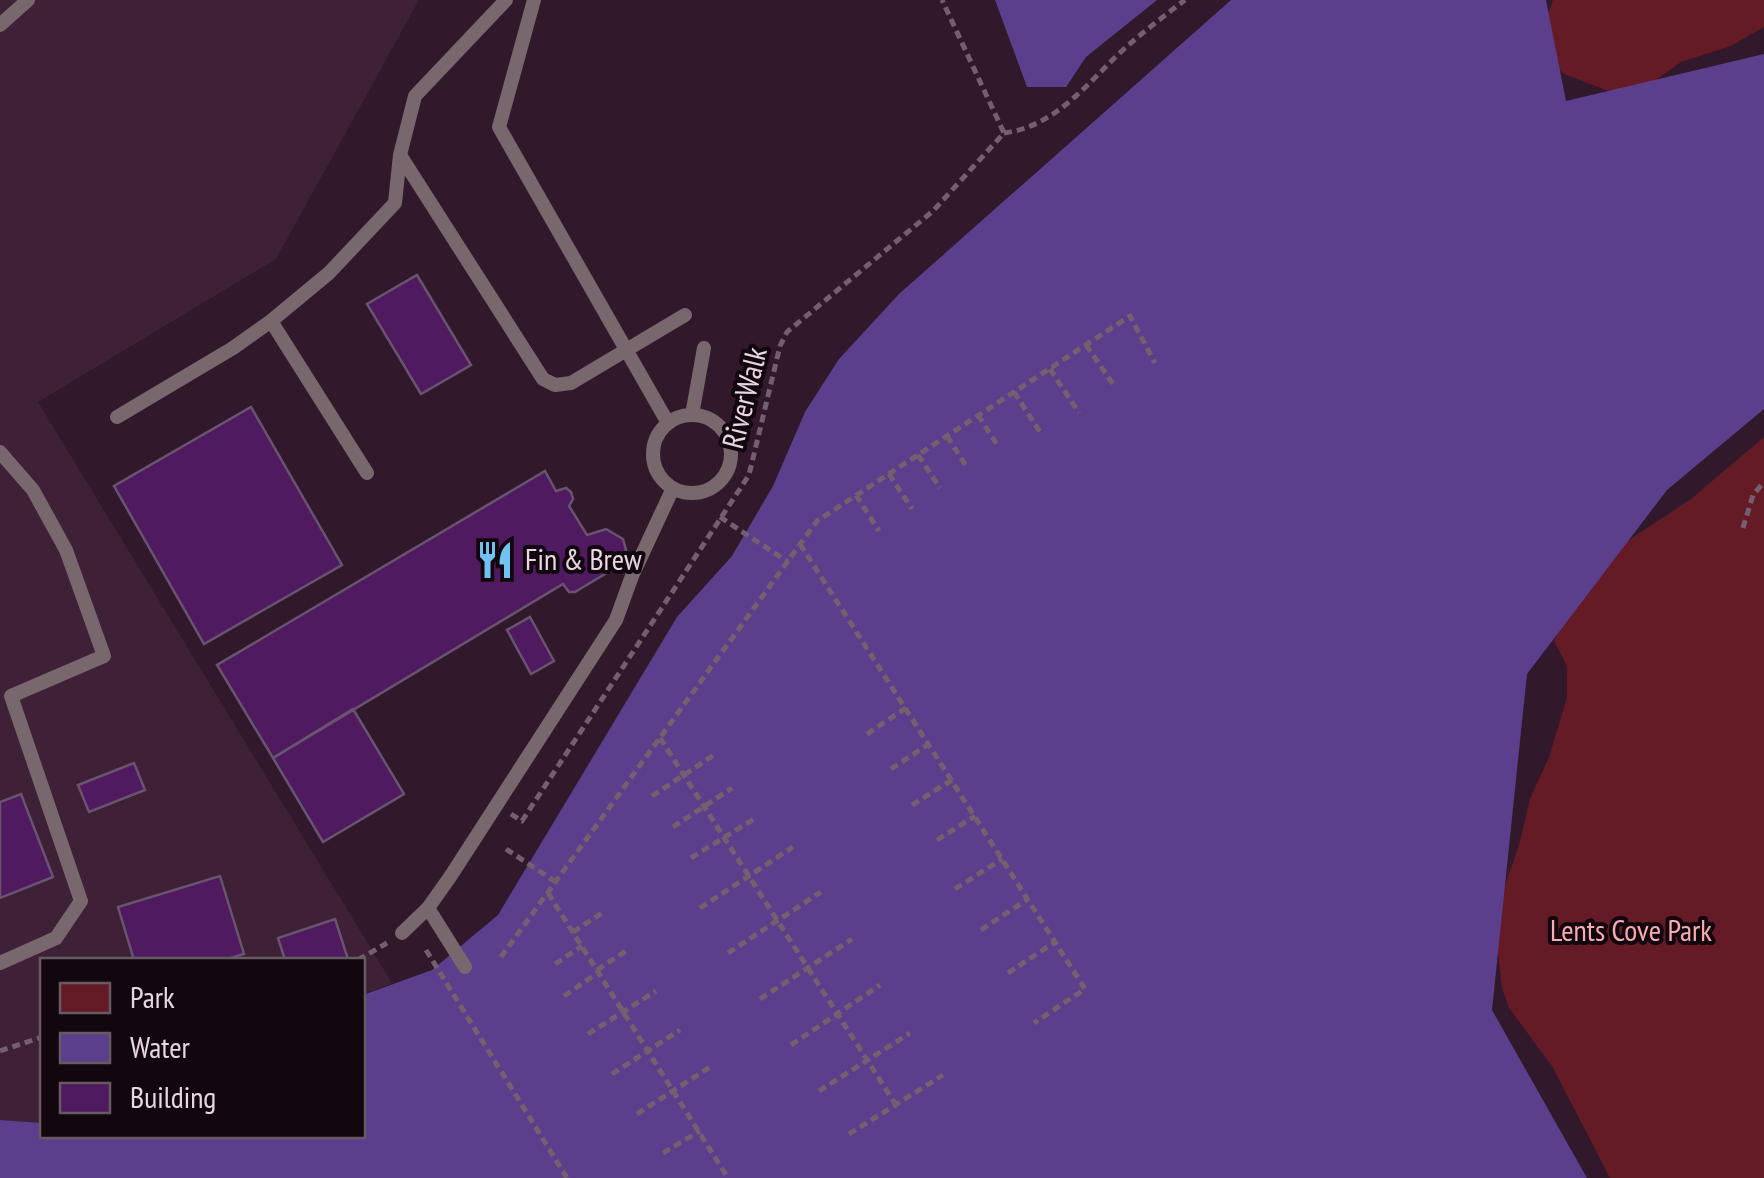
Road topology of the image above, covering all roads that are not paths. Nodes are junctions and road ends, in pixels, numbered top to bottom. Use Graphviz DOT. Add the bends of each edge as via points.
graph roads {
  1 [pos="28,0"];
  2 [pos="506,0"];
  3 [pos="534,0"];
  4 [pos="0,25"];
  5 [pos="400,155"];
  6 [pos="685,315"];
  7 [pos="271,321"];
  8 [pos="627,348"];
  9 [pos="704,348"];
  10 [pos="692,415"];
  11 [pos="116,417"];
  12 [pos="668,423"];
  13 [pos="0,452"];
  14 [pos="367,473"];
  15 [pos="673,488"];
  16 [pos="428,908"];
  17 [pos="402,933"];
  18 [pos="0,962"];
  19 [pos="466,968"];
  1 -- 4 [label="lane"];
  2 -- 5 [label="lane" via="415,96"];
  3 -- 8 [label="lane" via="499,127"];
  5 -- 7 [label="lane" via="395,203 329,273"];
  5 -- 8 [label="lane" via="543,379 571,383"];
  6 -- 8 [label="lane"];
  7 -- 11 [label="lane"];
  7 -- 14 [label="lane"];
  8 -- 12 [label="lane"];
  9 -- 10 [label="lane"];
  10 -- 12 [label="lane"];
  10 -- 15 [label="lane" via="725,432 731,444 728,470 711,489"];
  12 -- 15 [label="lane" via="653,457"];
  13 -- 18 [label="lane" via="33,490 66,550 104,656 10,696 81,900 56,938"];
  15 -- 16 [label="lane" via="616,620"];
  16 -- 17 [label="lane"];
  16 -- 19 [label="lane"];
}
